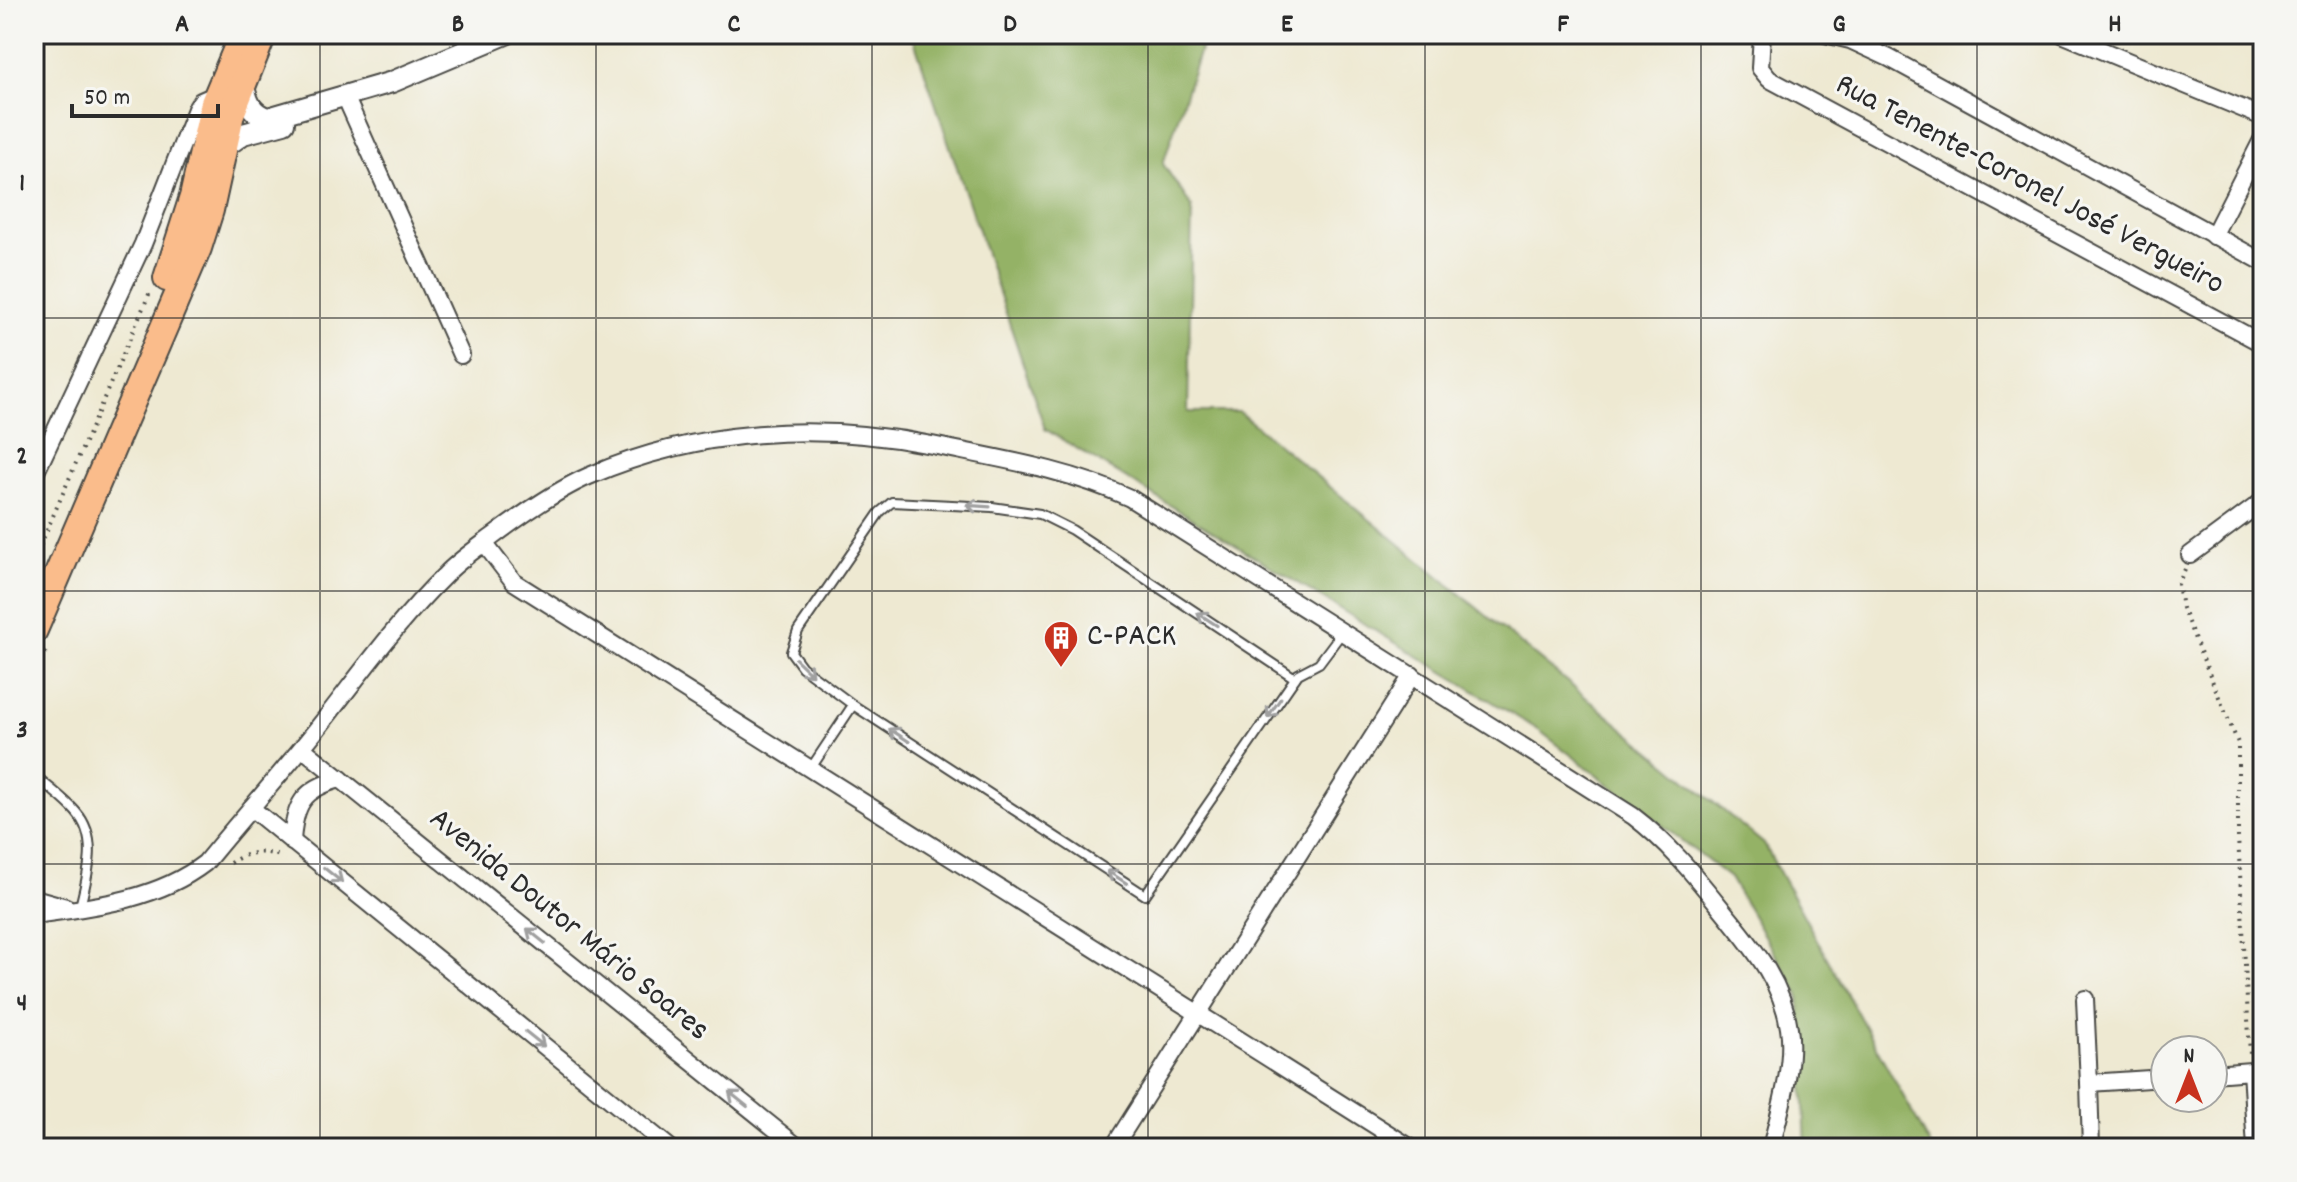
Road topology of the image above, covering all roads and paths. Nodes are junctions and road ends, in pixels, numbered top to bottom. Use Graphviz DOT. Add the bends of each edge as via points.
graph roads {
  1 [pos="243,34"];
  2 [pos="263,34"];
  3 [pos="506,34"];
  4 [pos="1762,34"];
  5 [pos="1825,34"];
  6 [pos="2062,34"];
  7 [pos="243,81"];
  8 [pos="217,94"];
  9 [pos="345,96"];
  10 [pos="303,109"];
  11 [pos="2263,117"];
  12 [pos="2263,138"];
  13 [pos="222,149"];
  14 [pos="2213,236"];
  15 [pos="2263,262"];
  16 [pos="157,289"];
  17 [pos="2263,344"];
  18 [pos="461,355"];
  19 [pos="34,476"];
  20 [pos="2263,501"];
  21 [pos="484,543"];
  22 [pos="2190,555"];
  23 [pos="34,573"];
  24 [pos="34,588"];
  25 [pos="34,630"];
  26 [pos="1343,631"];
  27 [pos="1412,675"];
  28 [pos="1295,678"];
  29 [pos="853,705"];
  30 [pos="302,748"];
  31 [pos="811,768"];
  32 [pos="34,774"];
  33 [pos="341,779"];
  34 [pos="251,808"];
  35 [pos="292,842"];
  36 [pos="292,863"];
  37 [pos="223,869"];
  38 [pos="34,898"];
  39 [pos="78,909"];
  40 [pos="34,915"];
  41 [pos="2085,999"];
  42 [pos="1197,1014"];
  43 [pos="2251,1071"];
  44 [pos="2229,1073"];
  45 [pos="2149,1079"];
  46 [pos="2089,1083"];
  47 [pos="670,1148"];
  48 [pos="799,1148"];
  49 [pos="1113,1148"];
  50 [pos="1411,1148"];
  51 [pos="1771,1148"];
  52 [pos="2091,1148"];
  53 [pos="2256,1148"];
  1 -- 8 [label="main road"];
  2 -- 7 [label="main road"];
  3 -- 9 [label="street"];
  4 -- 17 [label="street, Rua Tenente-Coronel José Vergueiro" via="1760,68 1769,79"];
  5 -- 14 [label="street" via="1889,58"];
  6 -- 11 [label="street"];
  7 -- 10 [label="street" via="250,105 263,118"];
  7 -- 13 [label="main road"];
  8 -- 19 [label="street" via="196,109 143,244"];
  8 -- 24 [label="main road" via="174,261"];
  9 -- 10 [label="street"];
  9 -- 18 [label="street"];
  10 -- 13 [label="street" via="283,123 235,138"];
  12 -- 14 [label="street"];
  13 -- 25 [label="main road" via="191,267"];
  14 -- 15 [label="street"];
  16 -- 23 [label="path"];
  20 -- 22 [label="street"];
  21 -- 26 [label="street" via="587,477 663,450 735,435 806,431 885,436 1096,482"];
  21 -- 30 [label="street" via="447,572 410,613"];
  21 -- 31 [label="street" via="514,582"];
  22 -- 43 [label="path" via="2178,584 2182,608 2238,743"];
  26 -- 27 [label="street"];
  26 -- 28 [label="lane" via="1319,663"];
  27 -- 42 [label="street"];
  27 -- 51 [label="street" via="1661,837 1761,958 1781,994 1790,1031"];
  28 -- 29 [label="lane, one-way" via="1145,895"];
  28 -- 29 [label="lane, one-way" via="1040,514 892,502 798,631 791,652 802,667"];
  29 -- 31 [label="lane"];
  30 -- 33 [label="street, Avenida Doutor Mário Soares"];
  30 -- 34 [label="street"];
  31 -- 42 [label="street"];
  32 -- 39 [label="lane" via="86,826 91,847"];
  33 -- 35 [label="street" via="309,792 298,805"];
  48 -- 33 [label="street, Avenida Doutor Mário Soares, one-way"];
  34 -- 35 [label="street"];
  34 -- 39 [label="street" via="188,876 168,887"];
  35 -- 47 [label="street, one-way"];
  36 -- 37 [label="path" via="256,852"];
  38 -- 39 [label="street"];
  39 -- 40 [label="street"];
  41 -- 46 [label="street"];
  42 -- 49 [label="street"];
  42 -- 50 [label="street"];
  43 -- 44 [label="street"];
  43 -- 53 [label="street"];
  45 -- 46 [label="street"];
  46 -- 52 [label="street"];
}
